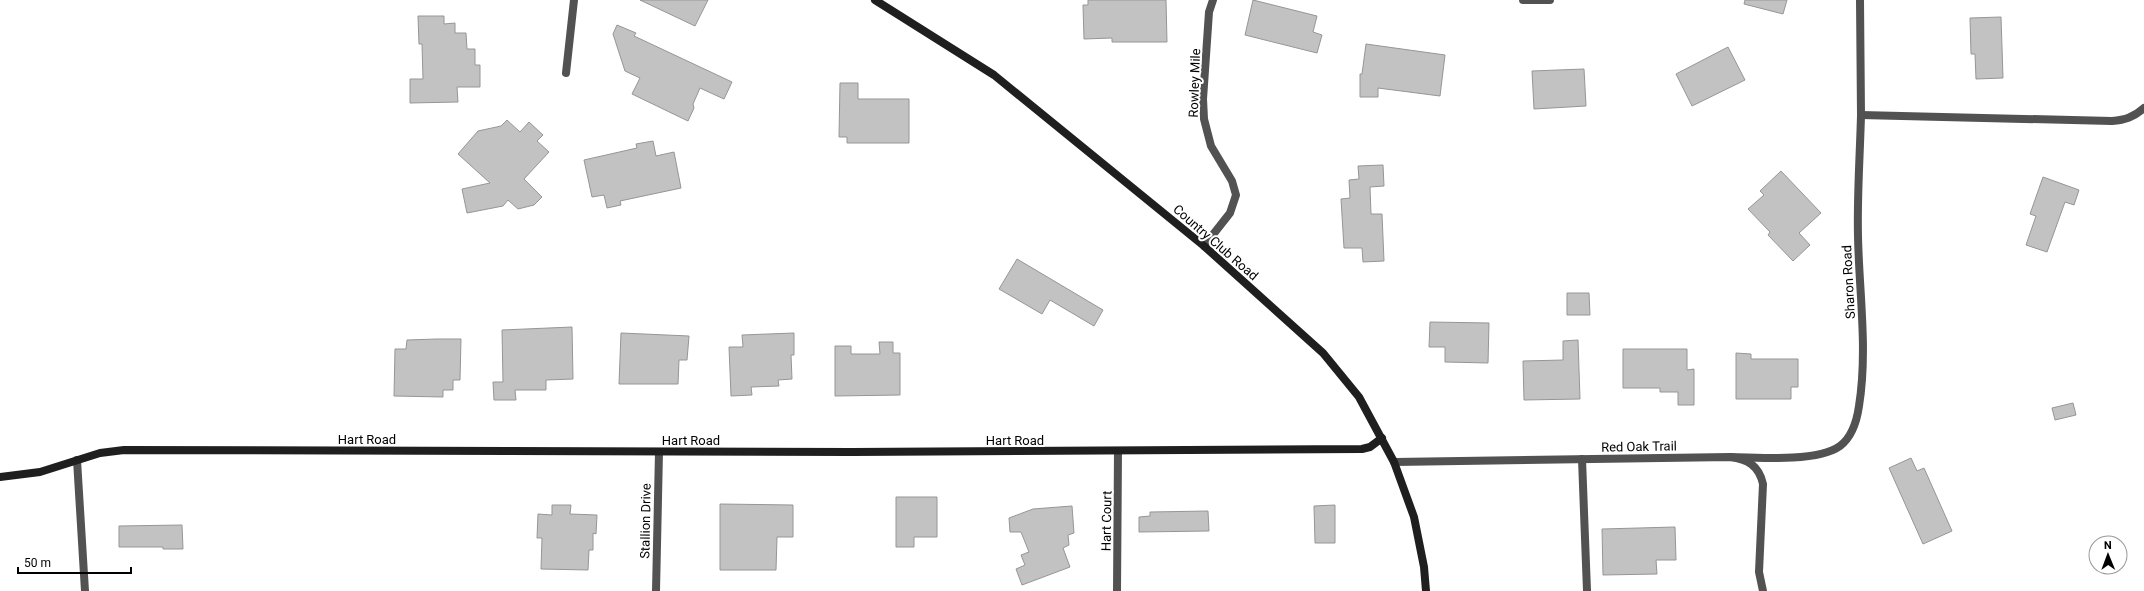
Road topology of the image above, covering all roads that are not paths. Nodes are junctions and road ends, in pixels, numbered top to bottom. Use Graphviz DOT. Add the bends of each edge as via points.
graph roads {
  1 [pos="574,0"];
  2 [pos="875,0"];
  3 [pos="1213,0"];
  4 [pos="1523,0"];
  5 [pos="1550,0"];
  6 [pos="1860,0"];
  7 [pos="566,74"];
  8 [pos="2144,108"];
  9 [pos="1861,115"];
  10 [pos="1204,246"];
  11 [pos="1382,438"];
  12 [pos="659,452"];
  13 [pos="1118,452"];
  14 [pos="1730,457"];
  15 [pos="1582,459"];
  16 [pos="77,460"];
  17 [pos="1394,462"];
  18 [pos="0,477"];
  19 [pos="85,591"];
  20 [pos="656,591"];
  21 [pos="1117,591"];
  22 [pos="1426,591"];
  23 [pos="1587,591"];
  24 [pos="1763,591"];
  1 -- 7 [label="street"];
  2 -- 10 [label="street, Country Club Road" via="994,75"];
  3 -- 10 [label="street, Rowley Mile" via="1203,99 1204,120 1211,146 1232,181 1236,195 1230,213"];
  4 -- 5 [label="street"];
  6 -- 9 [label="street, Sharon Road"];
  8 -- 9 [label="street" via="2124,120 2112,121"];
  9 -- 14 [label="street, Sharon Road" via="1858,224 1861,394 1855,423 1840,445 1820,455"];
  10 -- 11 [label="street, Country Club Road" via="1323,353 1358,398"];
  11 -- 13 [label="street, Hart Road" via="1370,447 1362,449"];
  11 -- 17 [label="street, Country Club Road"];
  12 -- 13 [label="street, Hart Road"];
  12 -- 16 [label="street, Hart Road" via="124,450 100,453"];
  12 -- 20 [label="street, Stallion Drive"];
  13 -- 21 [label="street, Hart Court"];
  14 -- 15 [label="street, Red Oak Trail"];
  14 -- 24 [label="street, Red Oak Trail" via="1750,463 1762,478 1764,490 1759,572"];
  15 -- 17 [label="street, Red Oak Trail"];
  15 -- 23 [label="street"];
  16 -- 18 [label="street, Hart Road" via="40,472"];
  16 -- 19 [label="street"];
  17 -- 22 [label="street, Country Club Road" via="1414,517"];
}
